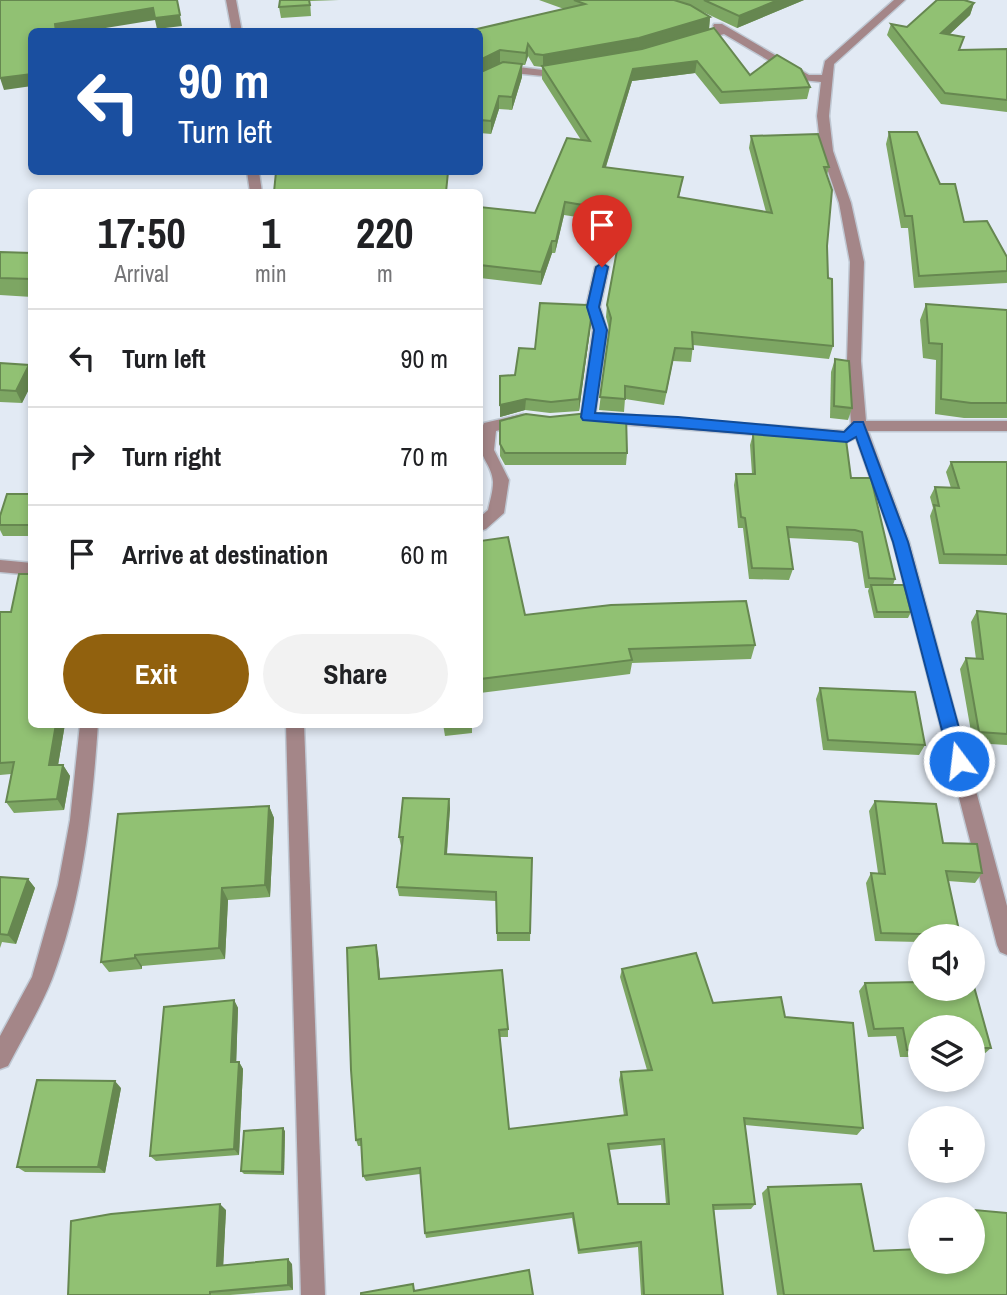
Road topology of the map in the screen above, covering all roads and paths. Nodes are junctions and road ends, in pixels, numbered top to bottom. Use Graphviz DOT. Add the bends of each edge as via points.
graph roads {
  1 [pos="231,0"];
  2 [pos="900,0"];
  3 [pos="705,19"];
  4 [pos="236,28"];
  5 [pos="726,30"];
  6 [pos="689,41"];
  7 [pos="579,67"];
  8 [pos="483,77"];
  9 [pos="827,79"];
  10 [pos="602,267"];
  11 [pos="538,419"];
  12 [pos="859,426"];
  13 [pos="1007,426"];
  14 [pos="483,523"];
  15 [pos="0,566"];
  16 [pos="28,569"];
  17 [pos="89,728"];
  18 [pos="295,728"];
  19 [pos="1007,945"];
  20 [pos="0,1058"];
  21 [pos="313,1295"];
  1 -- 4 [label="street"];
  2 -- 9 [label="street" via="829,63"];
  3 -- 5 [label="street"];
  5 -- 6 [label="street"];
  5 -- 9 [label="street" via="806,78"];
  7 -- 8 [label="street" via="542,73 501,68"];
  9 -- 12 [label="street" via="827,151 845,203 857,262 854,361"];
  10 -- 12 [label="street" via="593,307 600,330 582,418 847,438"];
  11 -- 14 [label="street" via="489,427 486,450 501,480 496,513"];
  12 -- 13 [label="street"];
  12 -- 19 [label="street" via="901,542"];
  15 -- 16 [label="street"];
  17 -- 20 [label="street" via="67,890 42,977"];
  18 -- 21 [label="street"];
}
